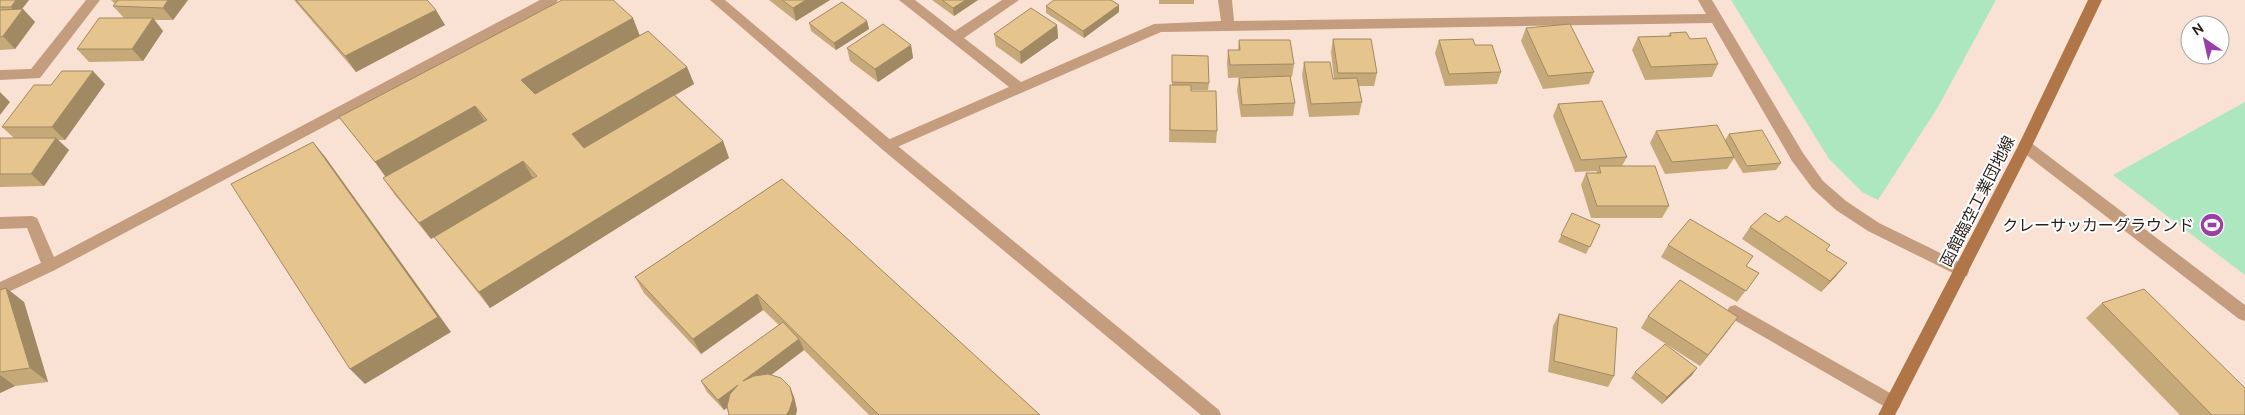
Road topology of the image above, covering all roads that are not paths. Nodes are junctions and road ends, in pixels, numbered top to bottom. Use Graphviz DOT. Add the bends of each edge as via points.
graph roads {
  1 [pos="93,0"];
  2 [pos="551,0"];
  3 [pos="717,0"];
  4 [pos="906,0"];
  5 [pos="1012,0"];
  6 [pos="1225,0"];
  7 [pos="1704,0"];
  8 [pos="2095,0"];
  9 [pos="1716,18"];
  10 [pos="1228,26"];
  11 [pos="955,37"];
  12 [pos="0,75"];
  13 [pos="1019,88"];
  14 [pos="888,146"];
  15 [pos="2025,146"];
  16 [pos="0,223"];
  17 [pos="50,266"];
  18 [pos="1961,271"];
  19 [pos="0,289"];
  20 [pos="1735,312"];
  21 [pos="2245,314"];
  22 [pos="1889,409"];
  23 [pos="1214,415"];
  1 -- 12 [label="street" via="35,74"];
  2 -- 17 [label="street"];
  3 -- 14 [label="street"];
  4 -- 11 [label="street"];
  5 -- 11 [label="street"];
  6 -- 10 [label="street"];
  7 -- 9 [label="street"];
  8 -- 15 [label="main road, 函館臨空工業団地線"];
  9 -- 10 [label="street"];
  9 -- 18 [label="street" via="1786,136 1825,192 1879,230"];
  10 -- 13 [label="street" via="1159,27"];
  11 -- 13 [label="street"];
  13 -- 14 [label="street"];
  14 -- 23 [label="street"];
  15 -- 18 [label="main road, 函館臨空工業団地線"];
  15 -- 21 [label="street"];
  16 -- 17 [label="street" via="32,222"];
  17 -- 19 [label="street"];
  18 -- 22 [label="main road, 函館臨空工業団地線"];
  20 -- 22 [label="street"];
}
